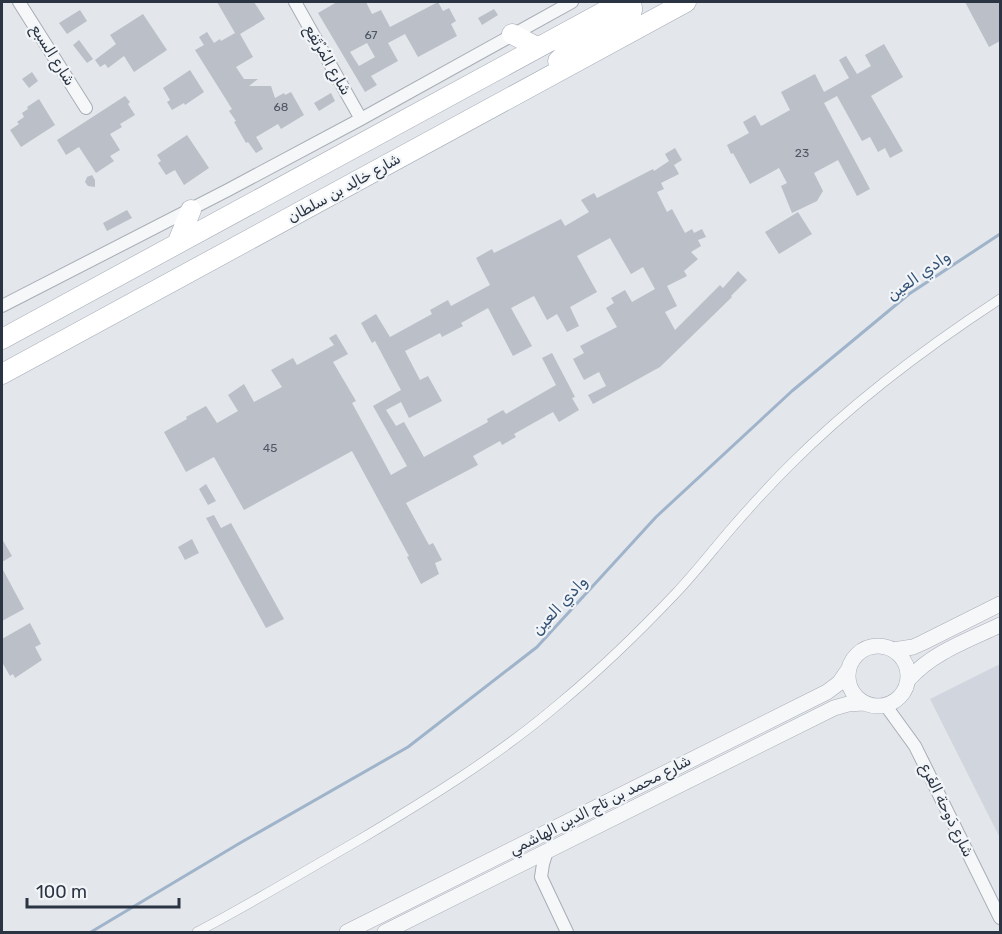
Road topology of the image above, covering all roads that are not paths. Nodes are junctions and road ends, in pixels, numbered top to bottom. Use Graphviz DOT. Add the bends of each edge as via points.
graph roads {
  1 [pos="19,2"];
  2 [pos="295,2"];
  3 [pos="572,2"];
  4 [pos="621,2"];
  5 [pos="628,2"];
  6 [pos="686,2"];
  7 [pos="512,34"];
  8 [pos="537,48"];
  9 [pos="549,76"];
  10 [pos="87,108"];
  11 [pos="361,119"];
  12 [pos="191,210"];
  13 [pos="177,244"];
  14 [pos="1000,299"];
  15 [pos="2,306"];
  16 [pos="2,339"];
  17 [pos="2,374"];
  18 [pos="1000,604"];
  19 [pos="1000,625"];
  20 [pos="893,650"];
  21 [pos="848,670"];
  22 [pos="909,678"];
  23 [pos="863,703"];
  24 [pos="886,706"];
  25 [pos="547,851"];
  26 [pos="515,868"];
  27 [pos="541,877"];
  28 [pos="1000,918"];
  29 [pos="197,933"];
  30 [pos="347,933"];
  31 [pos="385,933"];
  32 [pos="567,933"];
  1 -- 10 [label="street, شارع السبع"];
  2 -- 11 [label="street, شارع المُرْتَفِع"];
  3 -- 7 [label="street"];
  4 -- 8 [label="main road, شارع خالِد بن سلطان"];
  5 -- 9 [label="main road" via="632,6 629,16 566,53"];
  6 -- 9 [label="main road, شارع خالِد بن سلطان"];
  7 -- 8 [label="main road"];
  7 -- 11 [label="street"];
  8 -- 13 [label="main road, شارع خالِد بن سلطان"];
  9 -- 17 [label="main road, شارع خالِد بن سلطان"];
  11 -- 12 [label="street"];
  12 -- 13 [label="main road"];
  12 -- 15 [label="street"];
  13 -- 16 [label="main road, شارع خالِد بن سلطان"];
  14 -- 29 [label="street" via="844,414 731,528 677,592 559,704 474,768 398,817"];
  18 -- 20 [label="street" via="922,644"];
  19 -- 22 [label="street" via="937,656"];
  20 -- 21 [label="street" via="879,646 865,649 854,657"];
  20 -- 22 [label="street" via="906,665"];
  21 -- 23 [label="street" via="852,693"];
  21 -- 30 [label="street, شارع محمد بن تاج الدين الهاشمي" via="826,692"];
  22 -- 24 [label="street" via="904,693"];
  23 -- 24 [label="street"];
  23 -- 25 [label="street, شارع محمد بن تاج الدين الهاشمي" via="834,708"];
  24 -- 28 [label="street, شارع دَوحة الفَرع" via="915,746"];
  25 -- 26 [label="street, شارع محمد بن تاج الدين الهاشمي"];
  25 -- 27 [label="street"];
  26 -- 27 [label="street"];
  26 -- 31 [label="street, شارع محمد بن تاج الدين الهاشمي"];
  27 -- 32 [label="street"];
}
